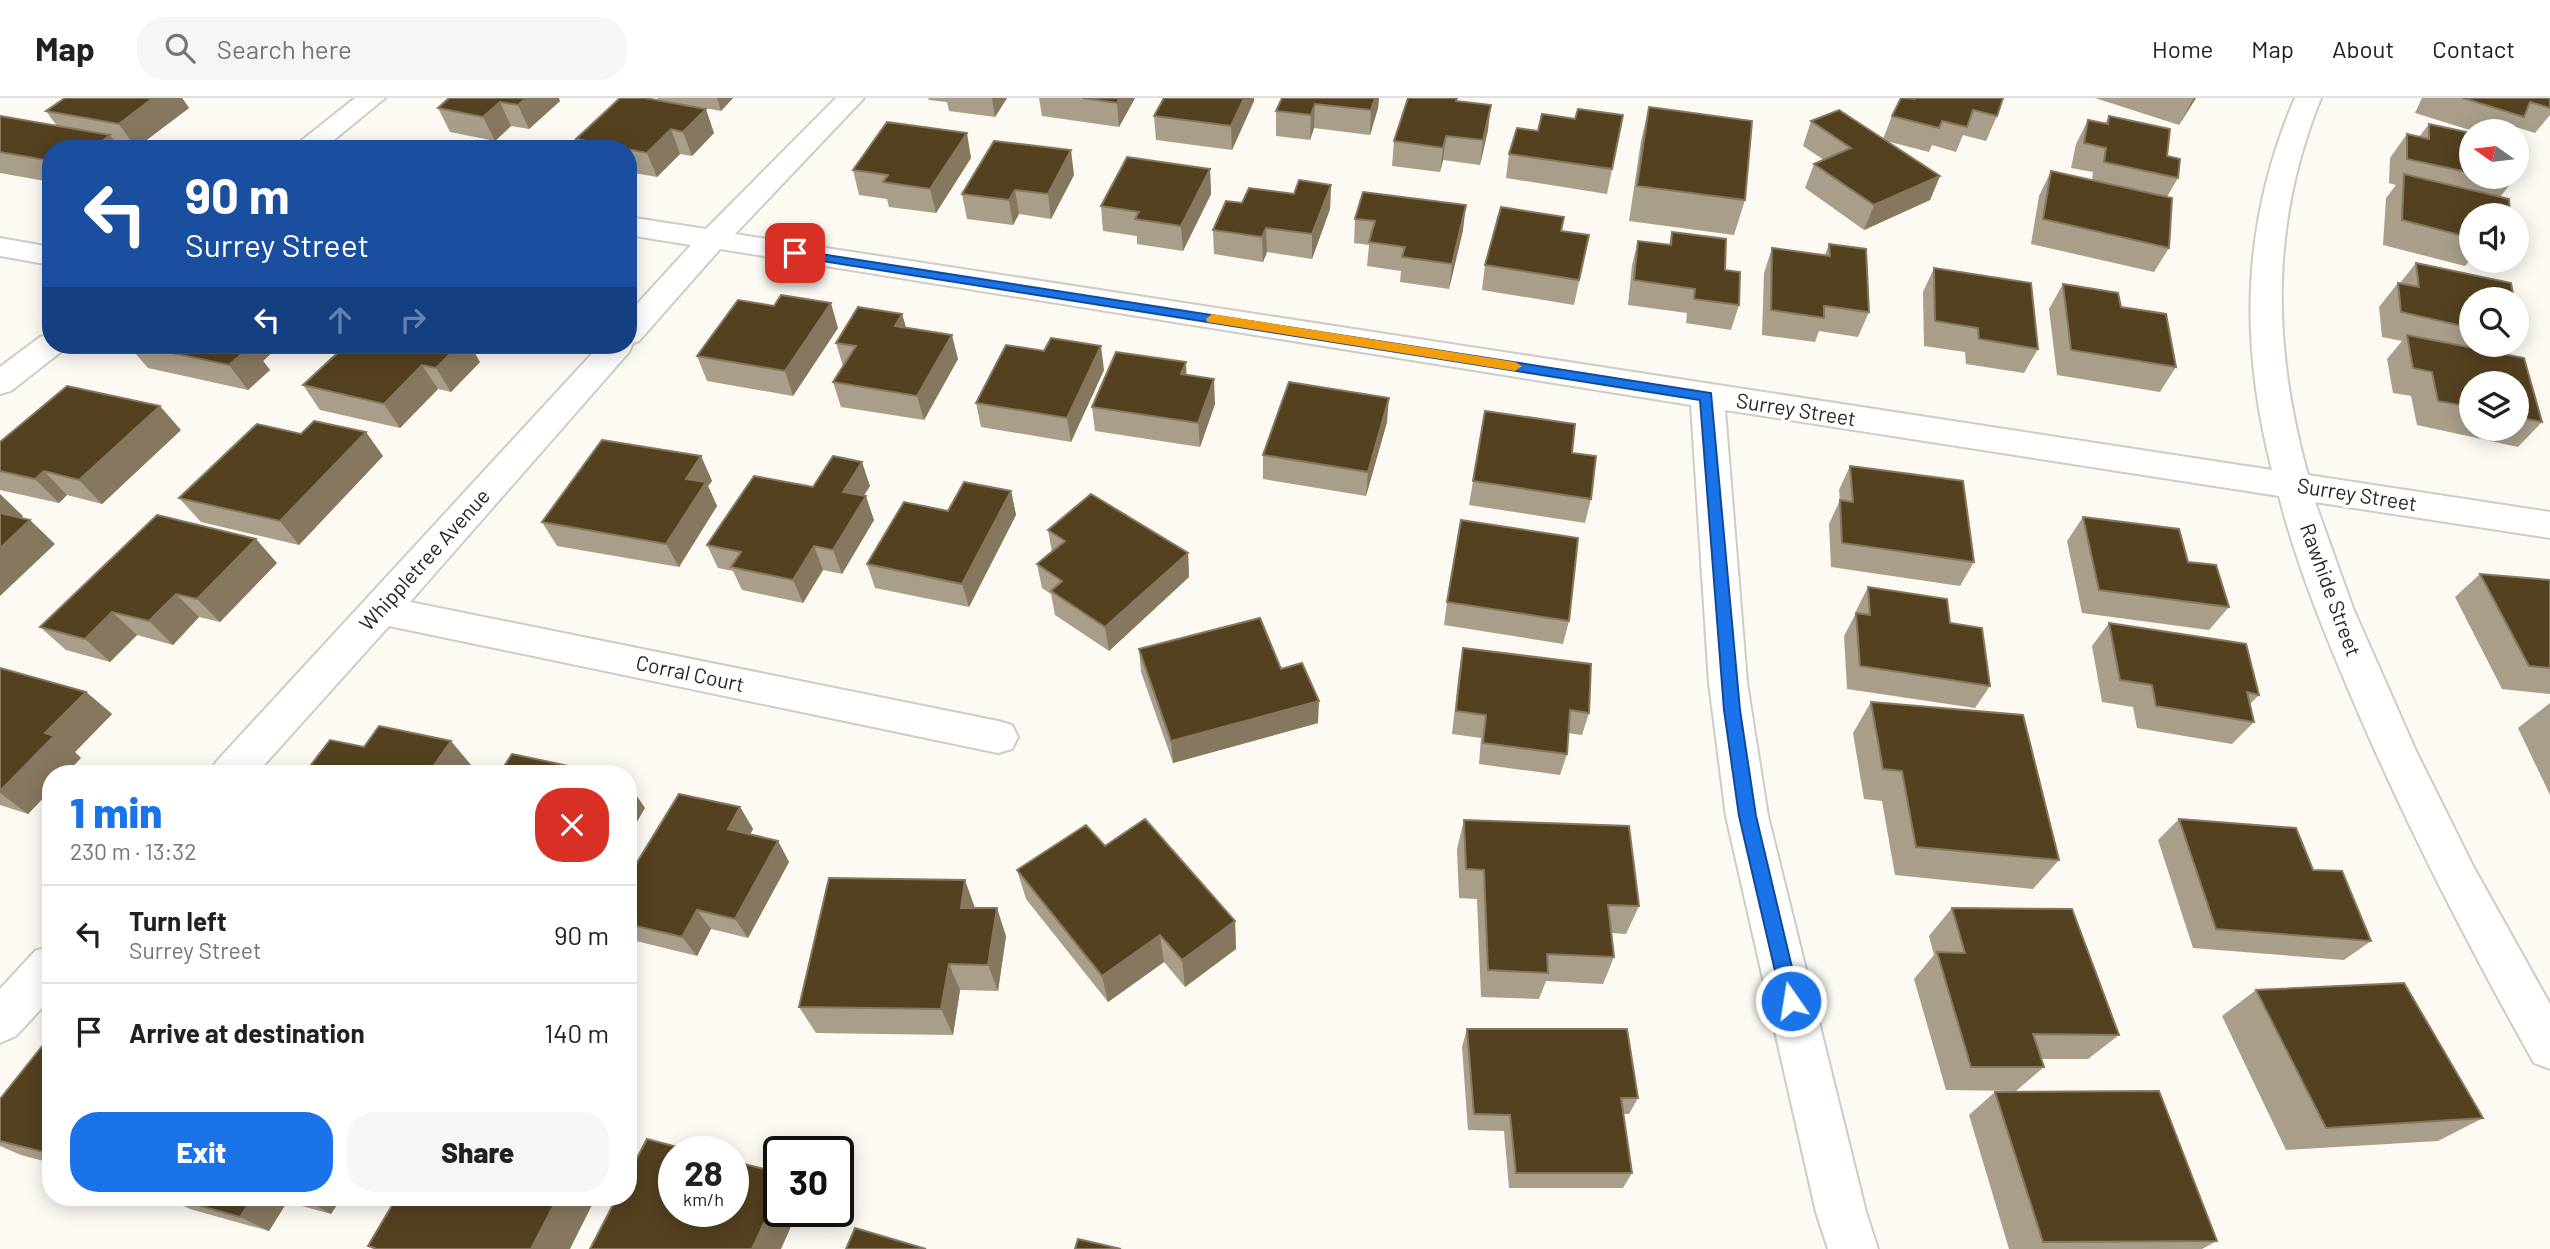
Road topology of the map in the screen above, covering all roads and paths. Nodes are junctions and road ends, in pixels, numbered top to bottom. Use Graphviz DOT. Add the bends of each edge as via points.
graph roads {
  1 [pos="372,98"];
  2 [pos="851,98"];
  3 [pos="2308,98"];
  4 [pos="317,140"];
  5 [pos="637,228"];
  6 [pos="712,240"];
  7 [pos="0,247"];
  8 [pos="42,254"];
  9 [pos="637,324"];
  10 [pos="42,351"];
  11 [pos="610,354"];
  12 [pos="0,383"];
  13 [pos="1707,396"];
  14 [pos="2293,485"];
  15 [pos="2550,525"];
  16 [pos="381,610"];
  17 [pos="998,737"];
  18 [pos="238,765"];
  19 [pos="42,976"];
  20 [pos="0,1021"];
  21 [pos="2550,1046"];
  22 [pos="1853,1249"];
  1 -- 4 [label="street"];
  2 -- 6 [label="street"];
  3 -- 14 [label="street, Rawhide Street" via="2288,143 2273,209 2265,292 2273,402"];
  5 -- 6 [label="street, Surrey Street"];
  6 -- 9 [label="street"];
  6 -- 13 [label="street, Surrey Street"];
  7 -- 8 [label="street"];
  10 -- 12 [label="street"];
  11 -- 16 [label="street, Whippletree Avenue"];
  13 -- 14 [label="street, Surrey Street"];
  13 -- 22 [label="street" via="1728,683 1747,816"];
  14 -- 15 [label="street, Surrey Street"];
  14 -- 21 [label="street, Rawhide Street" via="2338,622 2421,810"];
  16 -- 17 [label="street, Corral Court"];
  16 -- 18 [label="street, Whippletree Avenue"];
  19 -- 20 [label="street"];
}
